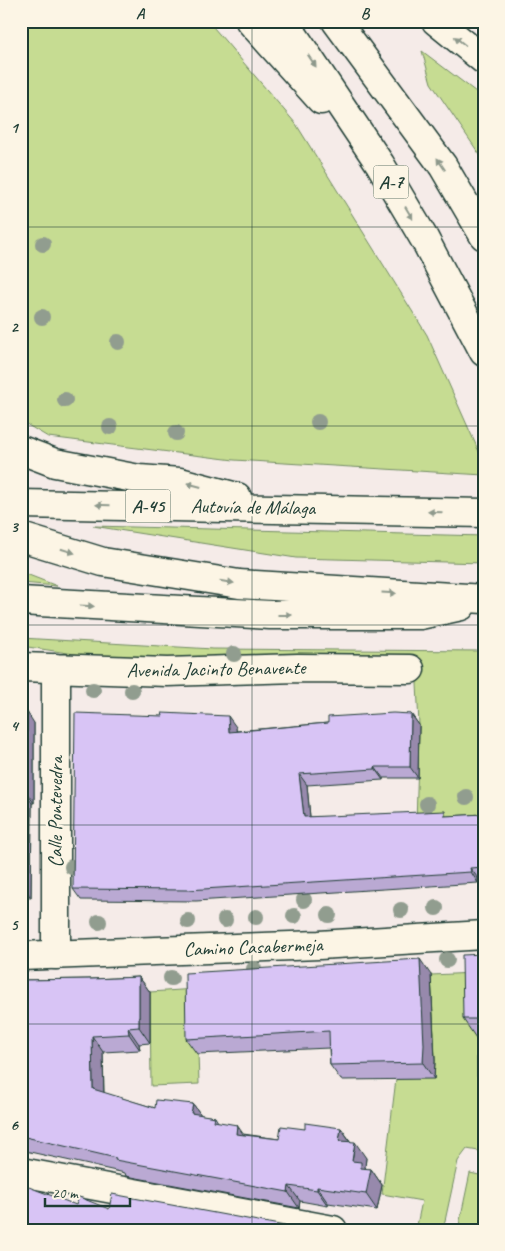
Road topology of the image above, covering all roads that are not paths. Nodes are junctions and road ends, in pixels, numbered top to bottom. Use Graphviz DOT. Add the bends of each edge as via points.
graph roads {
  1 [pos="250,21"];
  2 [pos="284,21"];
  3 [pos="336,21"];
  4 [pos="436,21"];
  5 [pos="484,60"];
  6 [pos="380,164"];
  7 [pos="484,236"];
  8 [pos="484,352"];
  9 [pos="21,450"];
  10 [pos="21,504"];
  11 [pos="274,508"];
  12 [pos="484,513"];
  13 [pos="21,537"];
  14 [pos="484,600"];
  15 [pos="21,601"];
  16 [pos="21,667"];
  17 [pos="56,668"];
  18 [pos="410,669"];
  19 [pos="484,935"];
  20 [pos="56,955"];
  21 [pos="21,956"];
  22 [pos="21,1172"];
  23 [pos="333,1230"];
  1 -- 6 [label="main road"];
  2 -- 6 [label="main road, A-7, one-way"];
  7 -- 3 [label="main road, A-7, one-way" via="443,166"];
  5 -- 4 [label="main road, one-way"];
  6 -- 8 [label="main road, A-7, one-way" via="426,240"];
  11 -- 9 [label="main road, one-way" via="180,482 139,479 55,463"];
  11 -- 10 [label="main road, Autovía de Málaga / A-45, one-way"];
  12 -- 11 [label="main road, Autovía de Málaga / A-45, one-way"];
  13 -- 14 [label="main road, one-way" via="103,562 239,584"];
  15 -- 14 [label="main road, one-way" via="270,615 420,615"];
  16 -- 17 [label="main road, Avenida Jacinto Benavente"];
  17 -- 18 [label="main road, Avenida Jacinto Benavente" via="167,672"];
  17 -- 20 [label="main road, Calle Pontevedra"];
  19 -- 20 [label="main road, Camino Casabermeja"];
  20 -- 21 [label="main road, Camino Casabermeja"];
  22 -- 23 [label="main road"];
}
